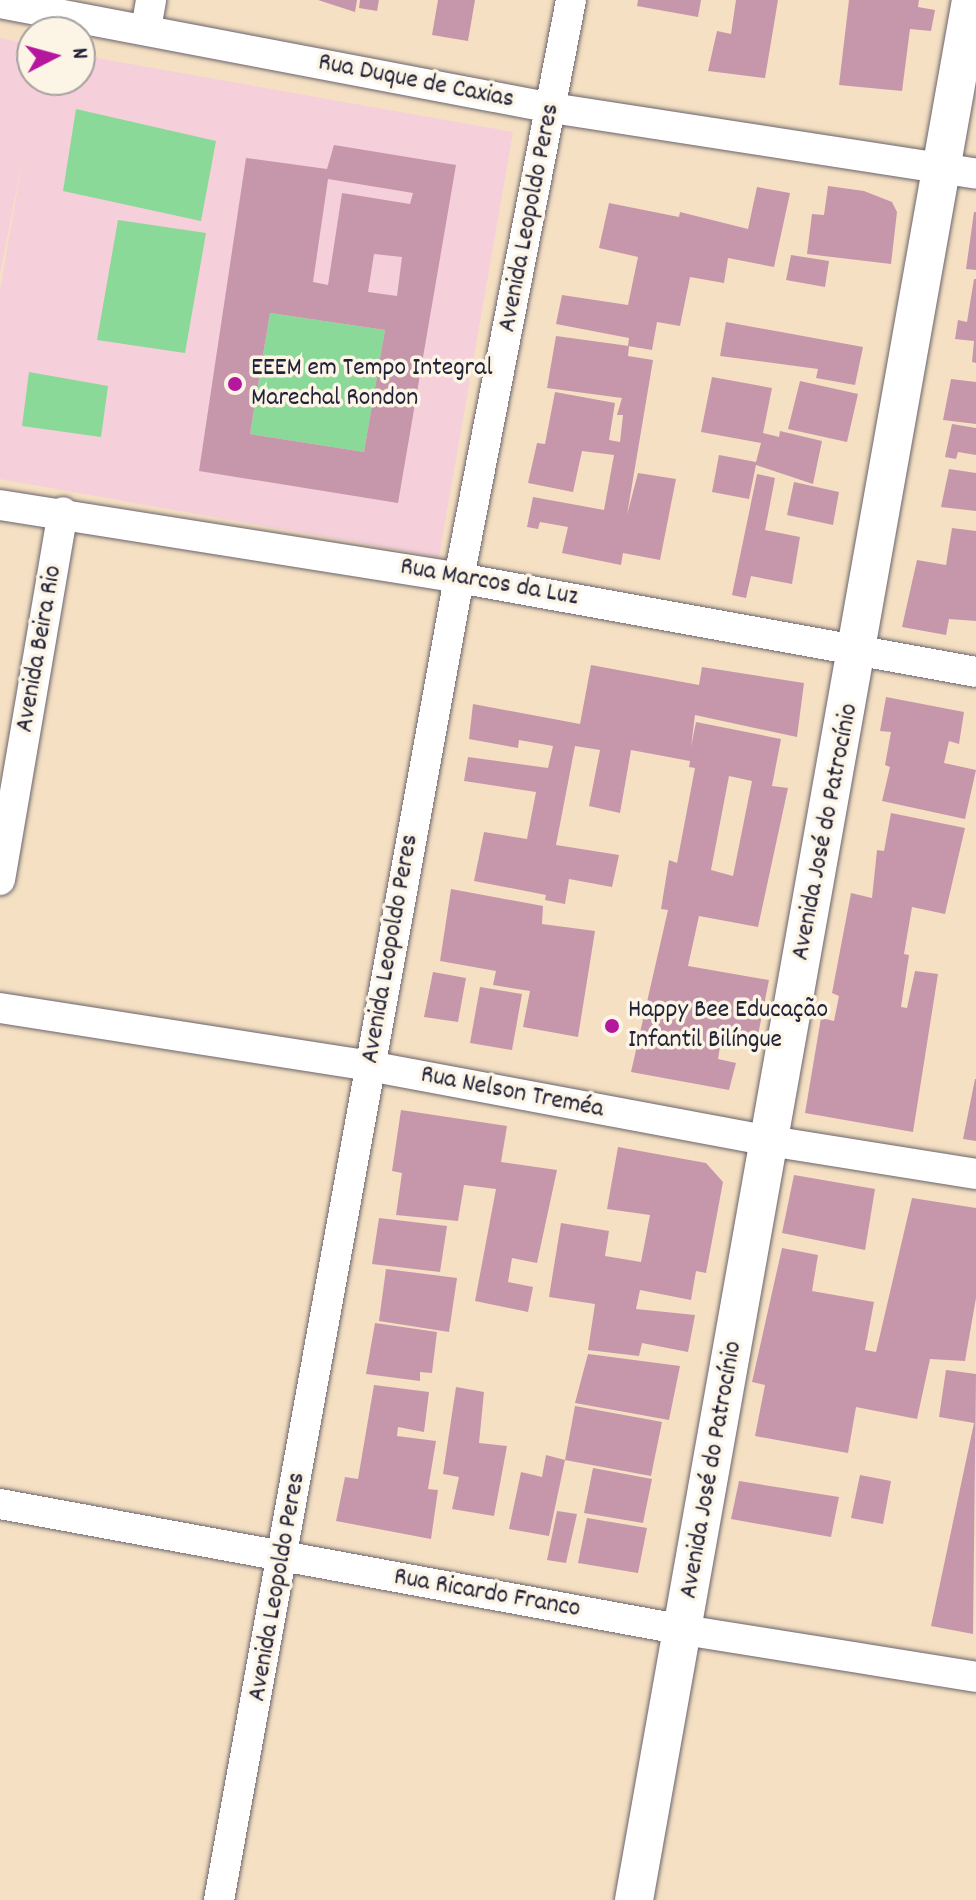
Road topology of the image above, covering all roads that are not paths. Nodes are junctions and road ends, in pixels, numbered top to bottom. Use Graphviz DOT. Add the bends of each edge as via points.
graph roads {
  1 [pos="571,0"];
  2 [pos="971,0"];
  3 [pos="0,3"];
  4 [pos="149,14"];
  5 [pos="552,108"];
  6 [pos="959,172"];
  7 [pos="0,505"];
  8 [pos="63,512"];
  9 [pos="459,578"];
  10 [pos="860,650"];
  11 [pos="976,672"];
  12 [pos="0,880"];
  13 [pos="0,1008"];
  14 [pos="369,1066"];
  15 [pos="770,1141"];
  16 [pos="976,1174"];
  17 [pos="0,1504"];
  18 [pos="284,1558"];
  19 [pos="684,1630"];
  20 [pos="976,1677"];
  21 [pos="219,1900"];
  22 [pos="634,1900"];
  1 -- 5 [label="street, Avenida Leopoldo Peres"];
  2 -- 6 [label="street, Avenida José do Patrocínio"];
  3 -- 4 [label="street, Rua Duque de Caxias"];
  4 -- 5 [label="street, Rua Duque de Caxias"];
  5 -- 6 [label="street, Rua Duque de Caxias"];
  5 -- 9 [label="street, Avenida Leopoldo Peres"];
  6 -- 10 [label="street, Avenida José do Patrocínio"];
  7 -- 8 [label="street, Rua Marcos da Luz"];
  8 -- 9 [label="street, Rua Marcos da Luz"];
  8 -- 12 [label="street, Avenida Beira Rio"];
  9 -- 10 [label="street, Rua Marcos da Luz"];
  9 -- 14 [label="street, Avenida Leopoldo Peres"];
  10 -- 11 [label="street, Rua Marcos da Luz"];
  10 -- 15 [label="street, Avenida José do Patrocínio"];
  13 -- 14 [label="street, Rua Nelson Treméa"];
  14 -- 15 [label="street, Rua Nelson Treméa"];
  14 -- 18 [label="street, Avenida Leopoldo Peres"];
  15 -- 16 [label="street, Rua Nelson Treméa"];
  15 -- 19 [label="street, Avenida José do Patrocínio"];
  17 -- 18 [label="street, Rua Ricardo Franco"];
  18 -- 19 [label="street, Rua Ricardo Franco"];
  18 -- 21 [label="street, Avenida Leopoldo Peres"];
  19 -- 20 [label="street, Rua Ricardo Franco"];
  19 -- 22 [label="street, Avenida José do Patrocínio"];
}
